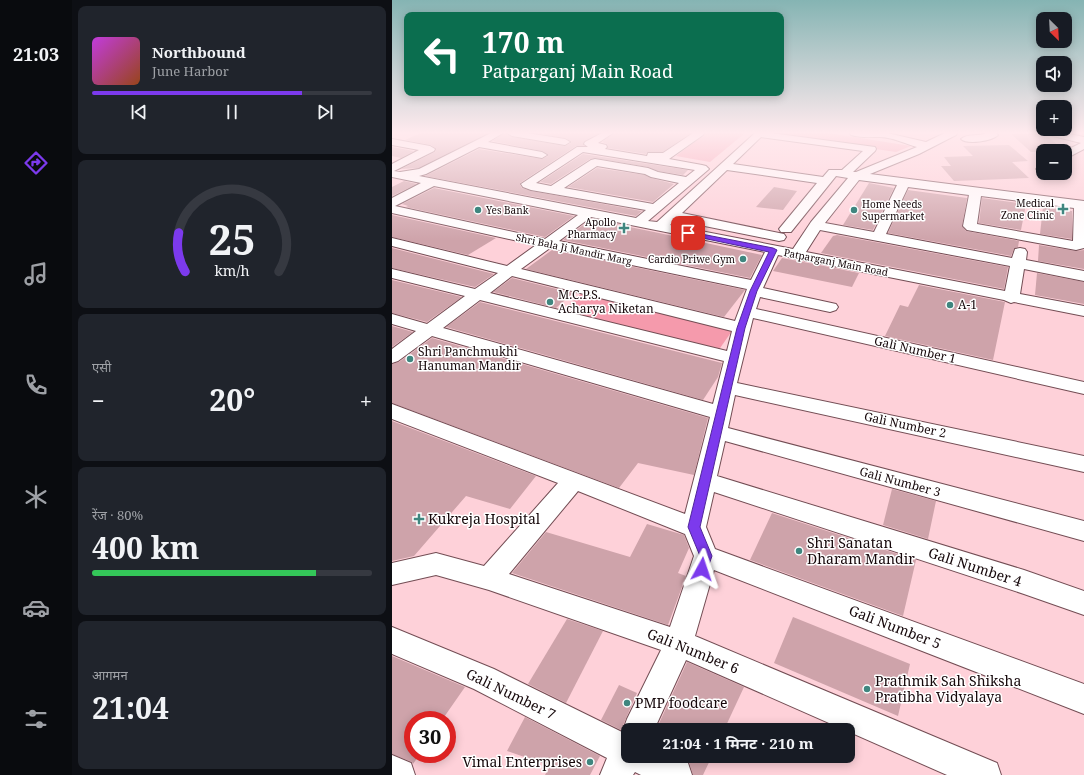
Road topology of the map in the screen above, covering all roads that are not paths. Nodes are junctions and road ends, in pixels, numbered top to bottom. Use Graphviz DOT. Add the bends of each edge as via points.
graph roads {
  1 [pos="427,169"];
  2 [pos="535,169"];
  3 [pos="550,169"];
  4 [pos="584,169"];
  5 [pos="637,169"];
  6 [pos="703,169"];
  7 [pos="721,169"];
  8 [pos="747,169"];
  9 [pos="855,169"];
  10 [pos="873,169"];
  11 [pos="869,171"];
  12 [pos="394,173"];
  13 [pos="850,175"];
  14 [pos="903,179"];
  15 [pos="826,180"];
  16 [pos="689,181"];
  17 [pos="432,182"];
  18 [pos="553,190"];
  19 [pos="630,190"];
  20 [pos="976,191"];
  21 [pos="497,195"];
  22 [pos="617,201"];
  23 [pos="392,203"];
  24 [pos="1082,204"];
  25 [pos="655,208"];
  26 [pos="392,209"];
  27 [pos="589,213"];
  28 [pos="672,215"];
  29 [pos="639,222"];
  30 [pos="816,225"];
  31 [pos="660,227"];
  32 [pos="878,237"];
  33 [pos="1022,237"];
  34 [pos="779,239"];
  35 [pos="392,242"];
  36 [pos="546,243"];
  37 [pos="796,254"];
  38 [pos="1018,263"];
  39 [pos="509,271"];
  40 [pos="392,273"];
  41 [pos="1084,276"];
  42 [pos="755,289"];
  43 [pos="478,294"];
  44 [pos="1011,298"];
  45 [pos="830,308"];
  46 [pos="1084,311"];
  47 [pos="392,319"];
  48 [pos="744,320"];
  49 [pos="429,330"];
  50 [pos="392,357"];
  51 [pos="733,358"];
  52 [pos="726,387"];
  53 [pos="1084,388"];
  54 [pos="392,411"];
  55 [pos="719,423"];
  56 [pos="1084,464"];
  57 [pos="574,480"];
  58 [pos="706,481"];
  59 [pos="694,527"];
  60 [pos="1084,531"];
  61 [pos="706,556"];
  62 [pos="392,574"];
  63 [pos="489,579"];
  64 [pos="1084,603"];
  65 [pos="392,640"];
  66 [pos="679,643"];
  67 [pos="1084,699"];
  68 [pos="641,723"];
  69 [pos="621,748"];
  70 [pos="622,763"];
  71 [pos="651,763"];
  72 [pos="392,771"];
  73 [pos="399,775"];
  74 [pos="616,775"];
  75 [pos="676,775"];
  76 [pos="985,775"];
  1 -- 12 [label="street" via="422,172"];
  2 -- 21 [label="street"];
  3 -- 18 [label="street" via="527,184"];
  4 -- 18 [label="street"];
  5 -- 16 [label="street"];
  6 -- 16 [label="street"];
  7 -- 28 [label="street"];
  8 -- 15 [label="street"];
  9 -- 13 [label="street"];
  10 -- 11 [label="street"];
  11 -- 13 [label="street"];
  11 -- 14 [label="street"];
  12 -- 17 [label="street, Patparganj Main Road"];
  13 -- 14 [label="street"];
  13 -- 15 [label="street" via="832,172"];
  13 -- 30 [label="street"];
  14 -- 20 [label="street"];
  14 -- 32 [label="street"];
  15 -- 34 [label="street"];
  16 -- 25 [label="street"];
  17 -- 21 [label="street, Patparganj Main Road"];
  17 -- 23 [label="street"];
  18 -- 22 [label="street"];
  19 -- 22 [label="street"];
  20 -- 24 [label="street"];
  20 -- 33 [label="street" via="970,226"];
  21 -- 27 [label="street, Patparganj Main Road"];
  22 -- 25 [label="street"];
  24 -- 33 [label="street" via="1079,246"];
  25 -- 29 [label="street"];
  26 -- 36 [label="street, Shri Bala Ji Mandir Marg"];
  27 -- 29 [label="street, Patparganj Main Road"];
  27 -- 36 [label="street"];
  28 -- 31 [label="street"];
  28 -- 34 [label="street"];
  29 -- 31 [label="street, Patparganj Main Road"];
  30 -- 32 [label="street"];
  30 -- 37 [label="street"];
  31 -- 34 [label="street, Patparganj Main Road"];
  32 -- 38 [label="street"];
  33 -- 38 [label="street"];
  34 -- 37 [label="street, Patparganj Main Road"];
  34 -- 42 [label="street"];
  35 -- 39 [label="street, Gali Number 1"];
  36 -- 39 [label="street"];
  36 -- 42 [label="street, Shri Bala Ji Mandir Marg"];
  37 -- 44 [label="street, Patparganj Main Road"];
  38 -- 41 [label="street"];
  38 -- 44 [label="street"];
  39 -- 43 [label="street"];
  39 -- 48 [label="street, Gali Number 1"];
  40 -- 43 [label="street"];
  42 -- 45 [label="street, Shri Bala Ji Mandir Marg"];
  42 -- 48 [label="street"];
  43 -- 49 [label="street"];
  43 -- 51 [label="street"];
  44 -- 46 [label="street, Patparganj Main Road"];
  47 -- 49 [label="street, Gali Number 3"];
  48 -- 51 [label="street"];
  48 -- 53 [label="street, Gali Number 1"];
  49 -- 50 [label="street"];
  49 -- 55 [label="street, Gali Number 3"];
  51 -- 52 [label="street"];
  52 -- 55 [label="street"];
  52 -- 56 [label="street, Gali Number 2"];
  54 -- 57 [label="street"];
  55 -- 58 [label="street"];
  55 -- 60 [label="street, Gali Number 3"];
  57 -- 59 [label="street"];
  57 -- 63 [label="street"];
  58 -- 59 [label="street"];
  58 -- 64 [label="street, Gali Number 4"];
  59 -- 61 [label="street"];
  61 -- 66 [label="street"];
  61 -- 67 [label="street, Gali Number 5"];
  62 -- 63 [label="street, Gali Number 6" via="436,564"];
  63 -- 66 [label="street, Gali Number 6"];
  65 -- 69 [label="street, Gali Number 7" via="484,679"];
  66 -- 68 [label="street"];
  66 -- 76 [label="street, Gali Number 6"];
  70 -- 74 [label="street"];
  71 -- 75 [label="street"];
  72 -- 73 [label="street"];
}
